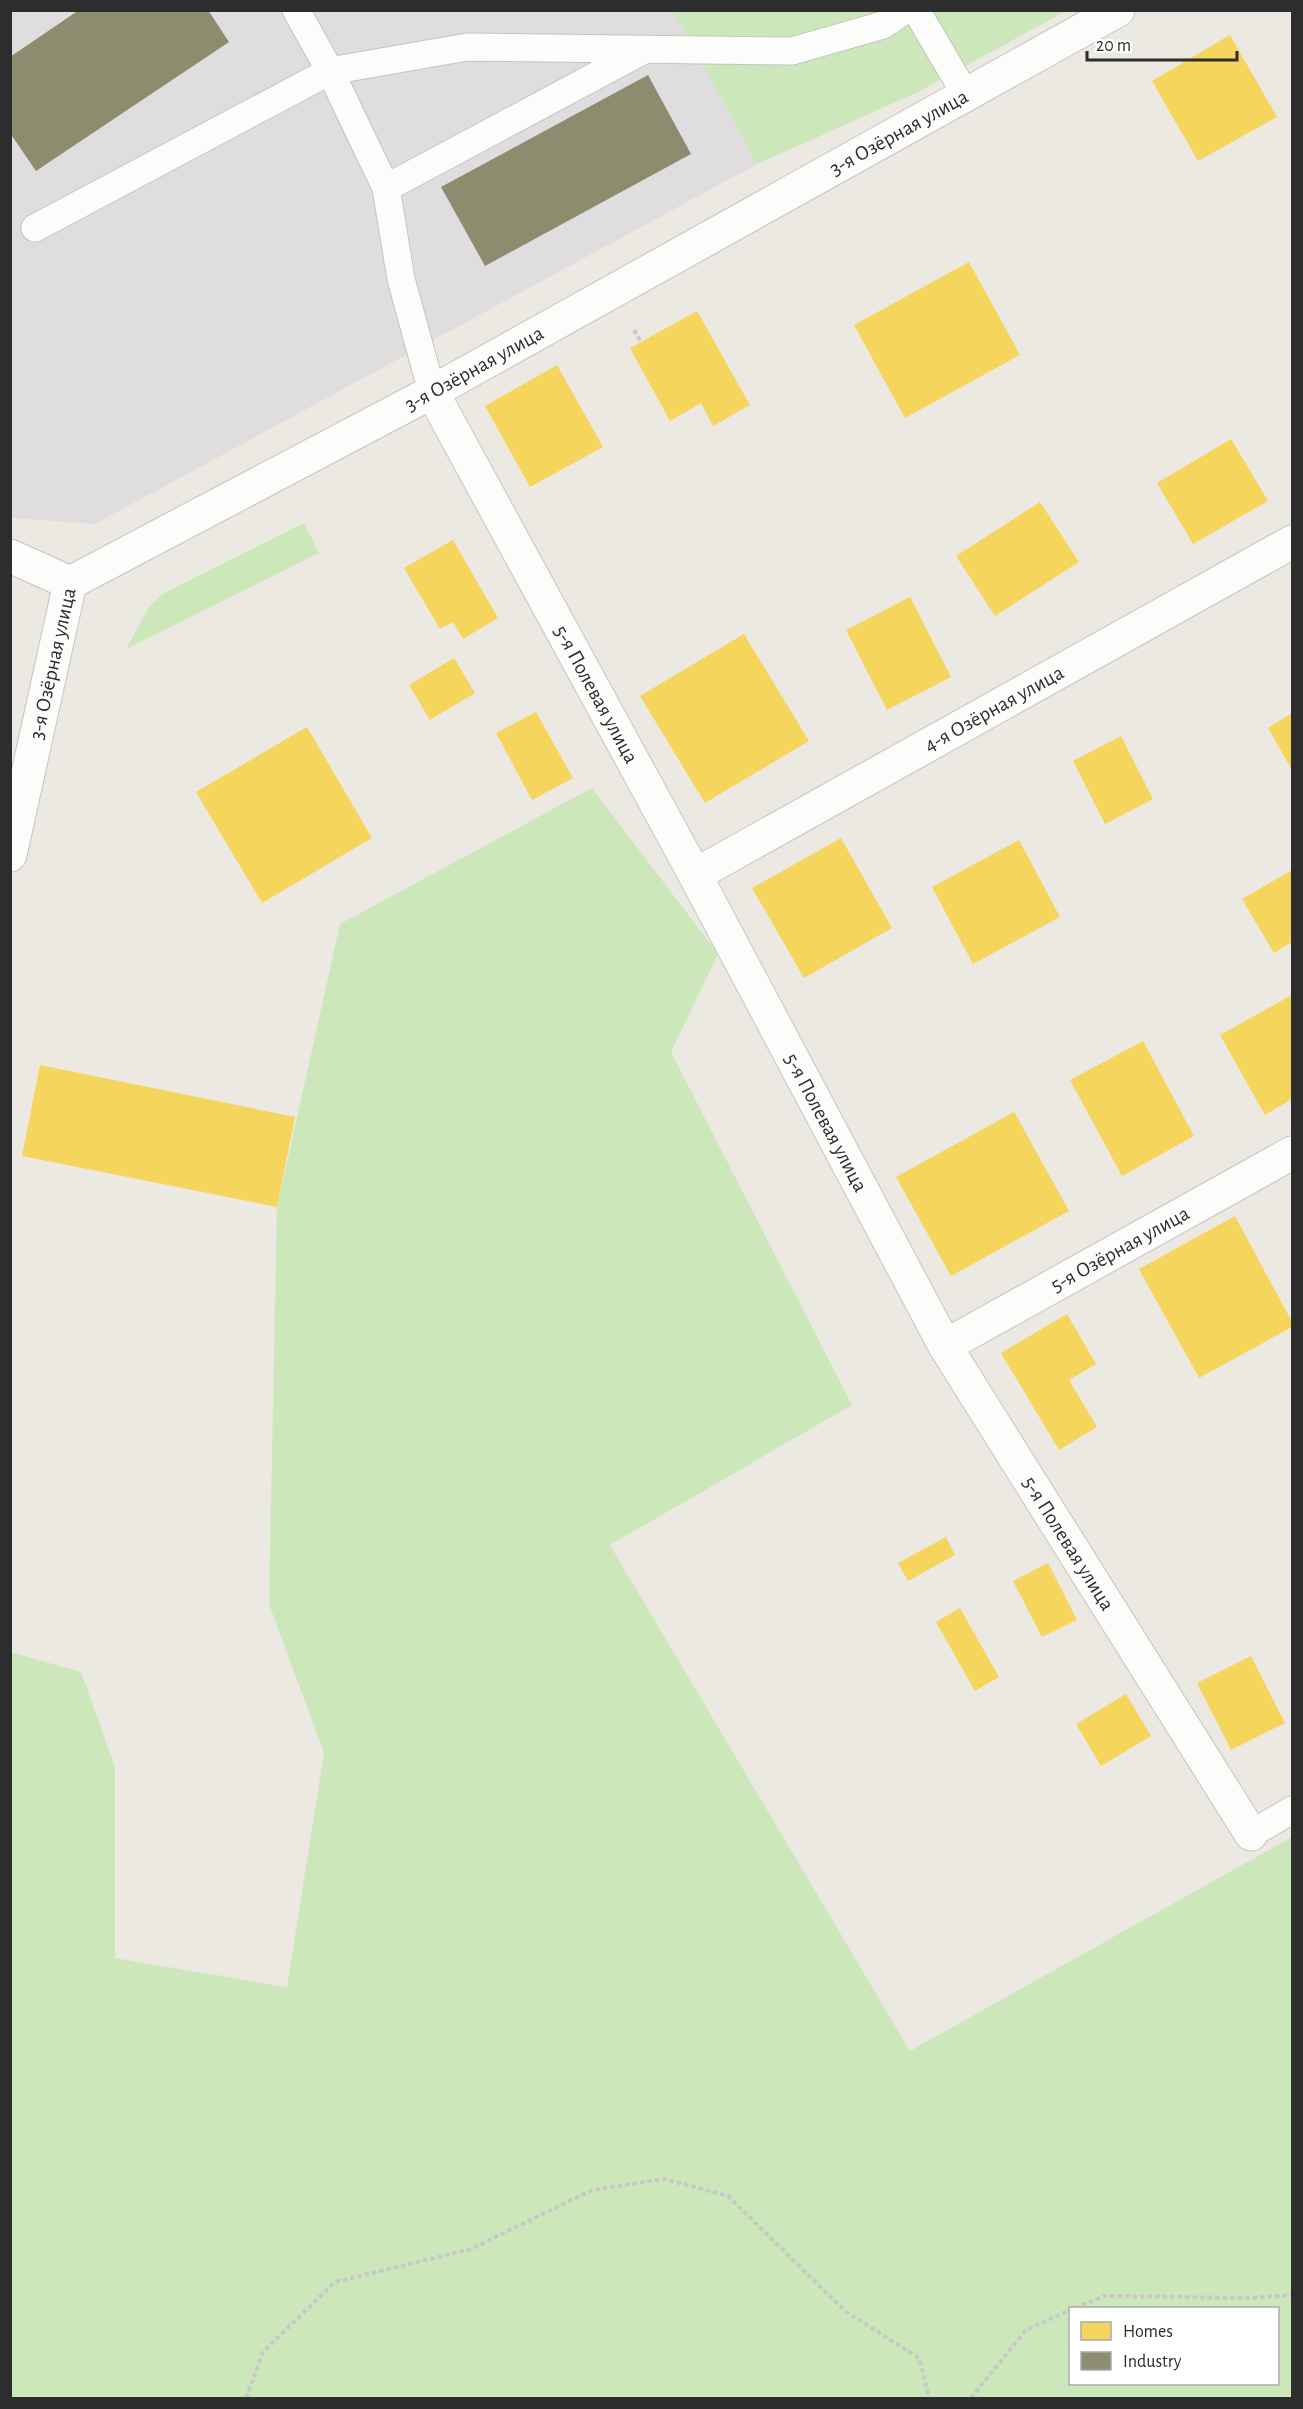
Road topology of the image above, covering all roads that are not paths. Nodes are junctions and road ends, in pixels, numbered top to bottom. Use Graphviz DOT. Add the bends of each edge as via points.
graph roads {
  1 [pos="296,10"];
  2 [pos="905,10"];
  3 [pos="916,10"];
  4 [pos="1118,10"];
  5 [pos="647,48"];
  6 [pos="330,71"];
  7 [pos="966,95"];
  8 [pos="386,188"];
  9 [pos="35,228"];
  10 [pos="432,392"];
  11 [pos="1293,542"];
  12 [pos="10,556"];
  13 [pos="70,583"];
  14 [pos="10,855"];
  15 [pos="695,875"];
  16 [pos="1293,1153"];
  17 [pos="945,1346"];
  18 [pos="1293,1810"];
  19 [pos="1251,1834"];
  1 -- 6 [label="lane"];
  2 -- 5 [label="lane" via="883,25 792,51"];
  3 -- 7 [label="lane"];
  4 -- 7 [label="street, 3-я Озёрная улица"];
  5 -- 6 [label="lane" via="467,46"];
  5 -- 8 [label="lane"];
  6 -- 8 [label="lane"];
  6 -- 9 [label="lane"];
  7 -- 10 [label="street, 3-я Озёрная улица"];
  8 -- 10 [label="lane" via="401,279"];
  10 -- 13 [label="street, 3-я Озёрная улица"];
  10 -- 15 [label="street, 5-я Полевая улица"];
  11 -- 15 [label="street, 4-я Озёрная улица"];
  12 -- 13 [label="street"];
  13 -- 14 [label="street, 3-я Озёрная улица"];
  15 -- 17 [label="street, 5-я Полевая улица"];
  16 -- 17 [label="street, 5-я Озёрная улица"];
  17 -- 19 [label="street, 5-я Полевая улица"];
  18 -- 19 [label="lane"];
}
